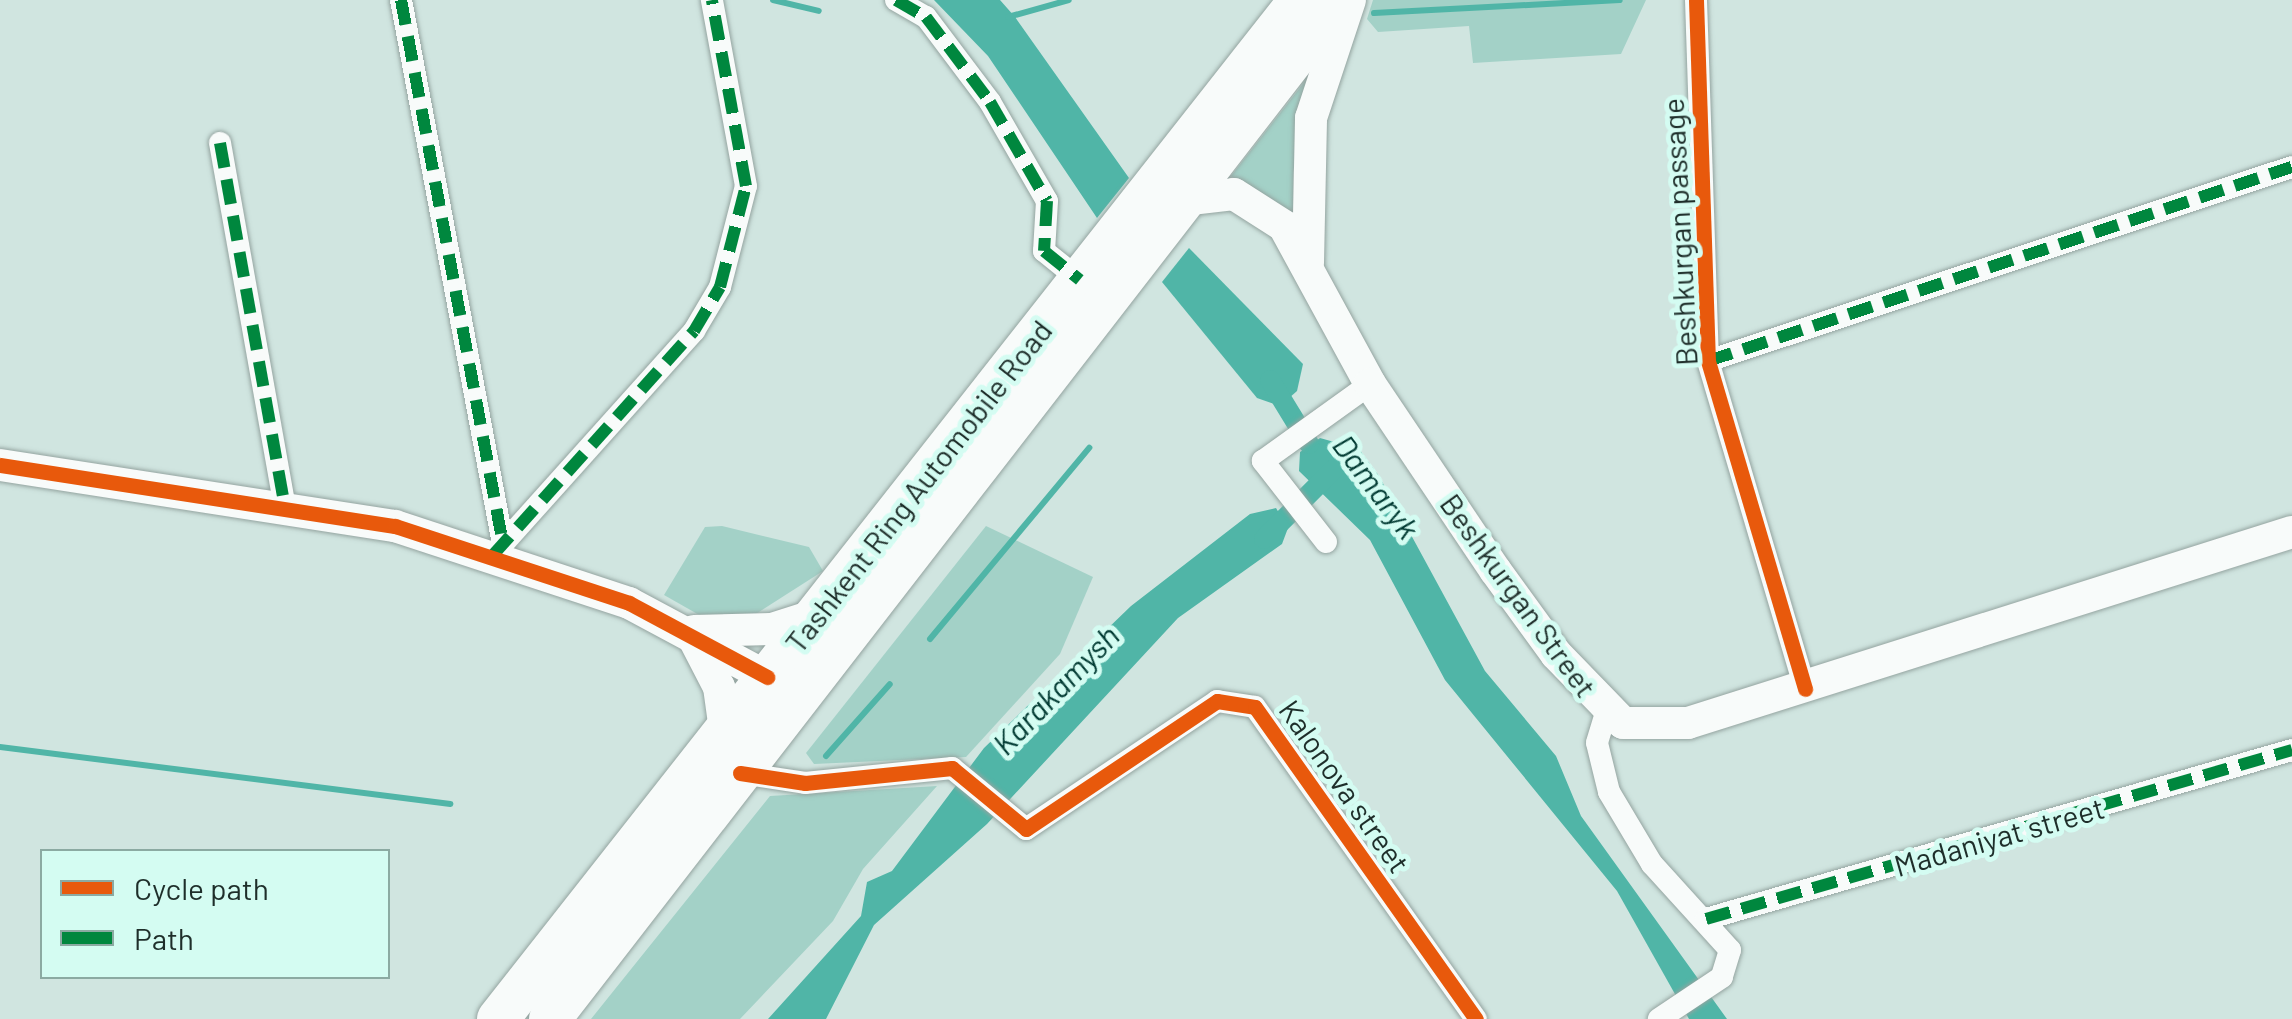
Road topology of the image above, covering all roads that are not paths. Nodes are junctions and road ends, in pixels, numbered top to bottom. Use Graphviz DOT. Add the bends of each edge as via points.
graph roads {
  1 [pos="401,0"];
  2 [pos="712,0"];
  3 [pos="896,0"];
  4 [pos="1339,0"];
  5 [pos="1350,0"];
  6 [pos="1696,0"];
  7 [pos="1298,2"];
  8 [pos="220,143"];
  9 [pos="2292,167"];
  10 [pos="1171,189"];
  11 [pos="1308,273"];
  12 [pos="1098,274"];
  13 [pos="1708,361"];
  14 [pos="1370,384"];
  15 [pos="0,465"];
  16 [pos="284,504"];
  17 [pos="2292,532"];
  18 [pos="1326,542"];
  19 [pos="498,550"];
  20 [pos="816,615"];
  21 [pos="690,631"];
  22 [pos="782,688"];
  23 [pos="1805,689"];
  24 [pos="1606,713"];
  25 [pos="726,730"];
  26 [pos="2292,750"];
  27 [pos="740,774"];
  28 [pos="1706,918"];
  29 [pos="1662,1017"];
  30 [pos="498,1019"];
  31 [pos="550,1019"];
  32 [pos="1476,1019"];
  1 -- 19 [label="street"];
  2 -- 19 [label="street" via="746,186 720,287 694,331"];
  3 -- 12 [label="street" via="926,17 990,102 1047,201 1044,251"];
  4 -- 10 [label="highway, Tashkent Ring Automobile Road"];
  5 -- 11 [label="main road" via="1311,118"];
  6 -- 13 [label="street, Beshkurgan passage"];
  7 -- 10 [label="highway, Tashkent Ring Automobile Road"];
  8 -- 16 [label="street"];
  9 -- 13 [label="street, Beshkurgan passage"];
  10 -- 11 [label="main road, Beshkurgan Street" via="1234,194 1268,209"];
  10 -- 12 [label="highway, Tashkent Ring Automobile Road"];
  11 -- 14 [label="main road, Beshkurgan Street"];
  12 -- 20 [label="highway, Tashkent Ring Automobile Road"];
  12 -- 22 [label="highway, Tashkent Ring Automobile Road"];
  13 -- 23 [label="street, Beshkurgan passage"];
  14 -- 18 [label="street" via="1263,461"];
  14 -- 24 [label="main road, Beshkurgan Street"];
  15 -- 16 [label="main road"];
  16 -- 19 [label="main road"];
  17 -- 23 [label="main road, Beshkurgan Street"];
  19 -- 21 [label="main road"];
  20 -- 21 [label="main road" via="765,630"];
  20 -- 22 [label="highway, Tashkent Ring Automobile Road"];
  21 -- 22 [label="main road"];
  21 -- 25 [label="main road" via="720,687"];
  22 -- 25 [label="highway, Tashkent Ring Automobile Road"];
  22 -- 27 [label="highway, Tashkent Ring Automobile Road"];
  23 -- 24 [label="main road, Beshkurgan Street" via="1666,728"];
  24 -- 28 [label="street" via="1597,743 1610,792 1652,864"];
  25 -- 30 [label="highway, Tashkent Ring Automobile Road"];
  26 -- 28 [label="street, Madaniyat street"];
  27 -- 31 [label="highway, Tashkent Ring Automobile Road"];
  27 -- 32 [label="street, Kalonova street" via="806,783 952,768 1022,826 1217,701 1255,707"];
  28 -- 29 [label="street" via="1730,950 1722,978"];
}
